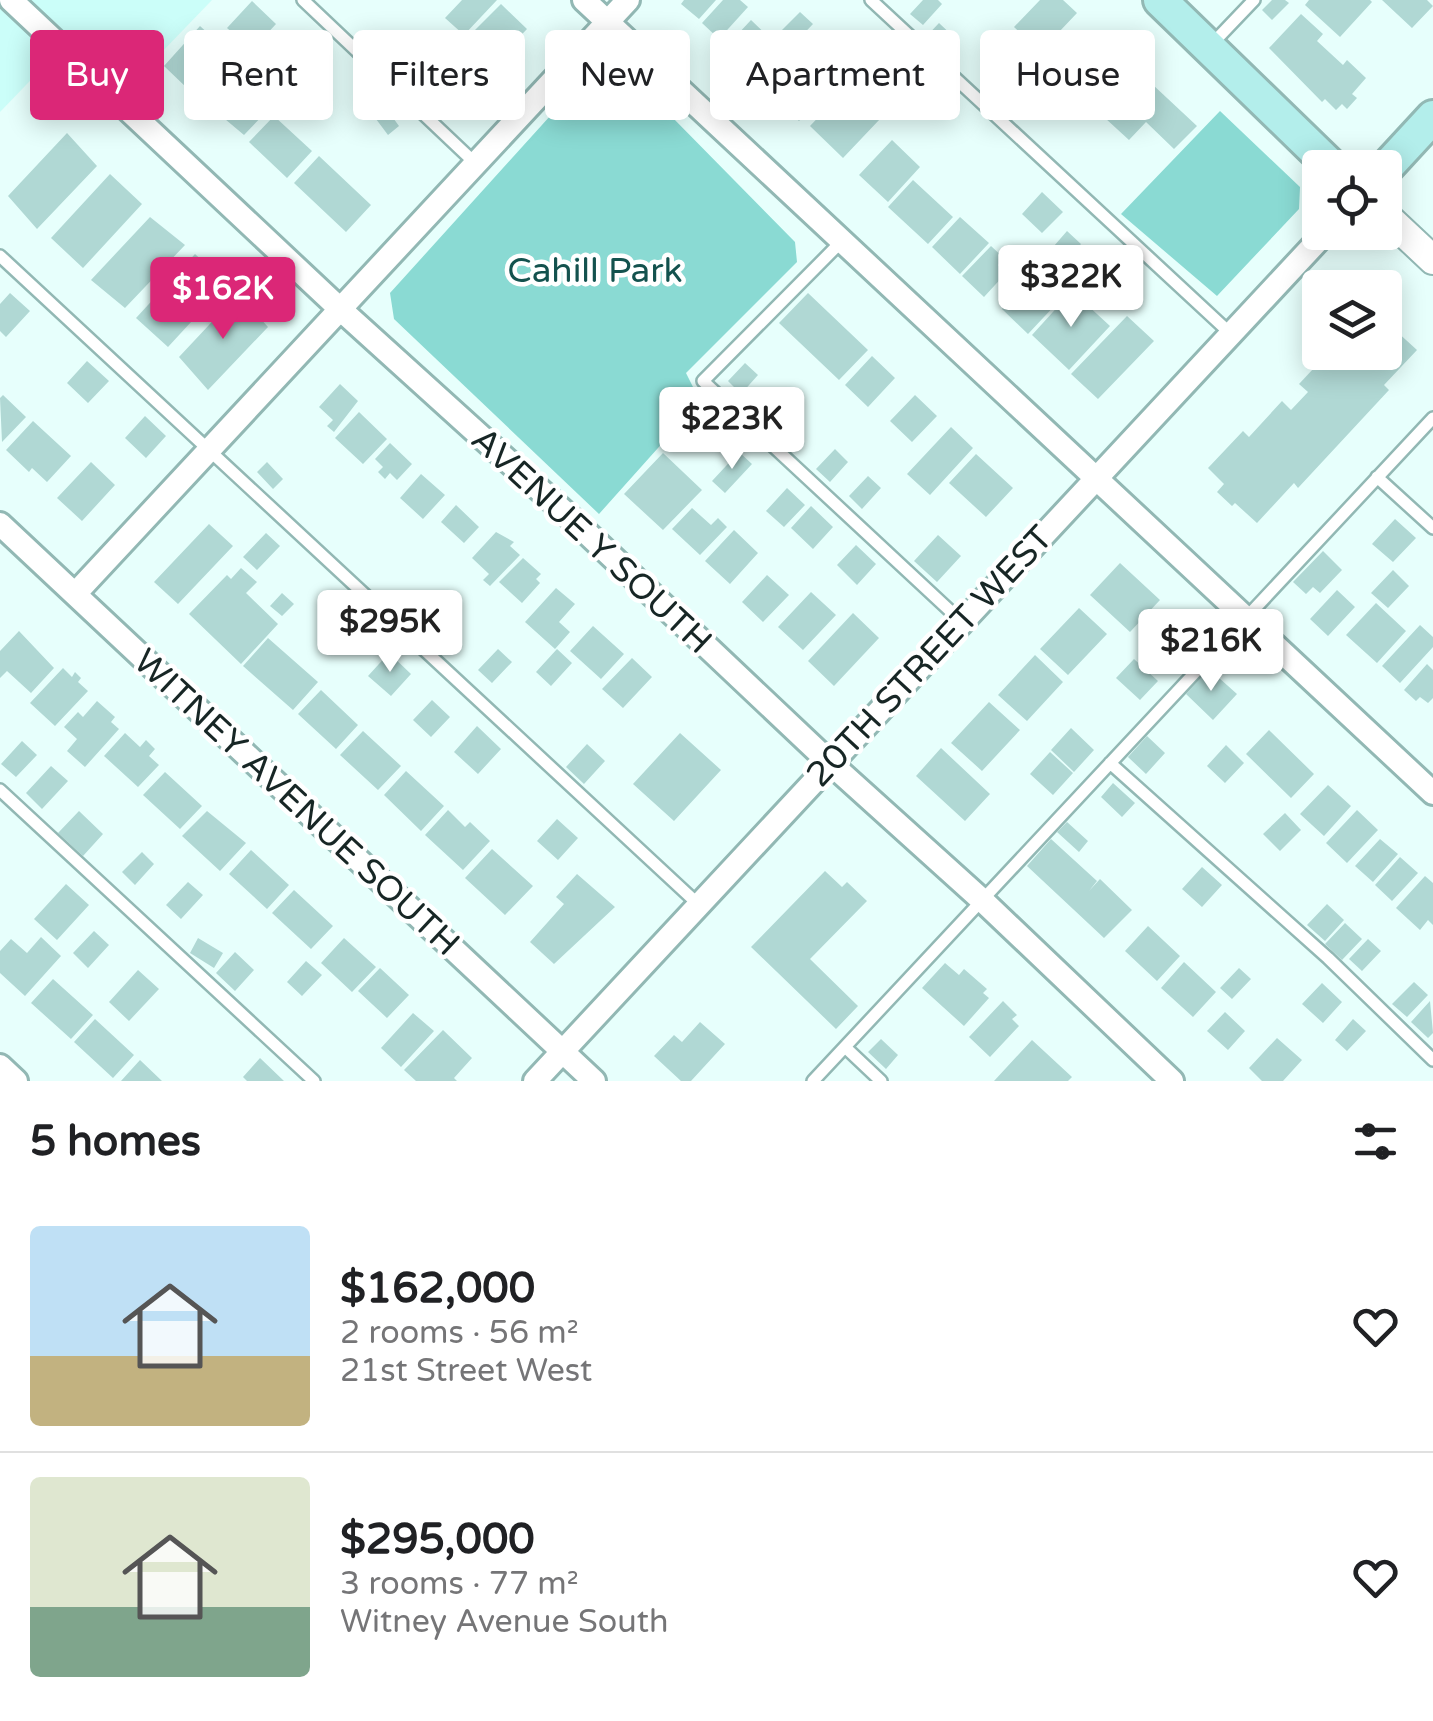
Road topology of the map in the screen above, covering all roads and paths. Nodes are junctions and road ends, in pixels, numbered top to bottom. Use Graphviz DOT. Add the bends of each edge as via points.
graph roads {
  1 [pos="11,0"];
  2 [pos="303,0"];
  3 [pos="584,0"];
  4 [pos="628,0"];
  5 [pos="871,0"];
  6 [pos="1160,0"];
  7 [pos="1254,0"];
  8 [pos="608,22"];
  9 [pos="1210,47"];
  10 [pos="1433,117"];
  11 [pos="1316,150"];
  12 [pos="1402,151"];
  13 [pos="474,162"];
  14 [pos="1402,231"];
  15 [pos="842,241"];
  16 [pos="1309,250"];
  17 [pos="0,256"];
  18 [pos="1433,260"];
  19 [pos="339,308"];
  20 [pos="1231,334"];
  21 [pos="1433,418"];
  22 [pos="210,452"];
  23 [pos="1097,476"];
  24 [pos="1377,477"];
  25 [pos="0,524"];
  26 [pos="1433,528"];
  27 [pos="75,594"];
  28 [pos="1244,618"];
  29 [pos="961,621"];
  30 [pos="829,762"];
  31 [pos="1110,762"];
  32 [pos="0,790"];
  33 [pos="1433,793"];
  34 [pos="983,901"];
  35 [pos="698,904"];
  36 [pos="845,1047"];
  37 [pos="562,1051"];
  38 [pos="1433,1060"];
  39 [pos="0,1066"];
  40 [pos="16,1081"];
  41 [pos="314,1081"];
  42 [pos="535,1081"];
  43 [pos="594,1081"];
  44 [pos="814,1081"];
  45 [pos="881,1081"];
  46 [pos="1172,1081"];
  1 -- 19 [label="street, AVENUE Y SOUTH"];
  2 -- 13 [label="lane"];
  3 -- 8 [label="street"];
  4 -- 8 [label="street"];
  5 -- 20 [label="lane"];
  6 -- 9 [label="main road"];
  7 -- 9 [label="lane"];
  8 -- 13 [label="street"];
  8 -- 15 [label="street"];
  9 -- 11 [label="main road"];
  10 -- 12 [label="main road"];
  13 -- 19 [label="street"];
  14 -- 18 [label="street"];
  15 -- 23 [label="street"];
  15 -- 29 [label="lane" via="702,381"];
  16 -- 20 [label="street, 20TH STREET WEST"];
  17 -- 22 [label="lane"];
  19 -- 22 [label="street"];
  19 -- 30 [label="street, AVENUE Y SOUTH"];
  20 -- 23 [label="street, 20TH STREET WEST"];
  21 -- 24 [label="lane"];
  22 -- 27 [label="street"];
  22 -- 35 [label="lane"];
  23 -- 28 [label="street"];
  23 -- 29 [label="street, 20TH STREET WEST"];
  24 -- 26 [label="lane"];
  24 -- 28 [label="lane"];
  25 -- 27 [label="street, WITNEY AVENUE SOUTH"];
  27 -- 37 [label="street, WITNEY AVENUE SOUTH"];
  28 -- 31 [label="lane"];
  28 -- 33 [label="street"];
  29 -- 30 [label="street, 20TH STREET WEST"];
  30 -- 34 [label="street, AVENUE Y SOUTH"];
  30 -- 35 [label="street, 20TH STREET WEST"];
  31 -- 34 [label="lane"];
  31 -- 38 [label="lane"];
  32 -- 41 [label="lane"];
  34 -- 36 [label="lane"];
  34 -- 46 [label="street, AVENUE Y SOUTH"];
  35 -- 37 [label="street, 20TH STREET WEST"];
  36 -- 44 [label="lane"];
  36 -- 45 [label="lane"];
  37 -- 42 [label="street, 20TH STREET WEST"];
  37 -- 43 [label="street, WITNEY AVENUE SOUTH"];
  39 -- 40 [label="street"];
}
